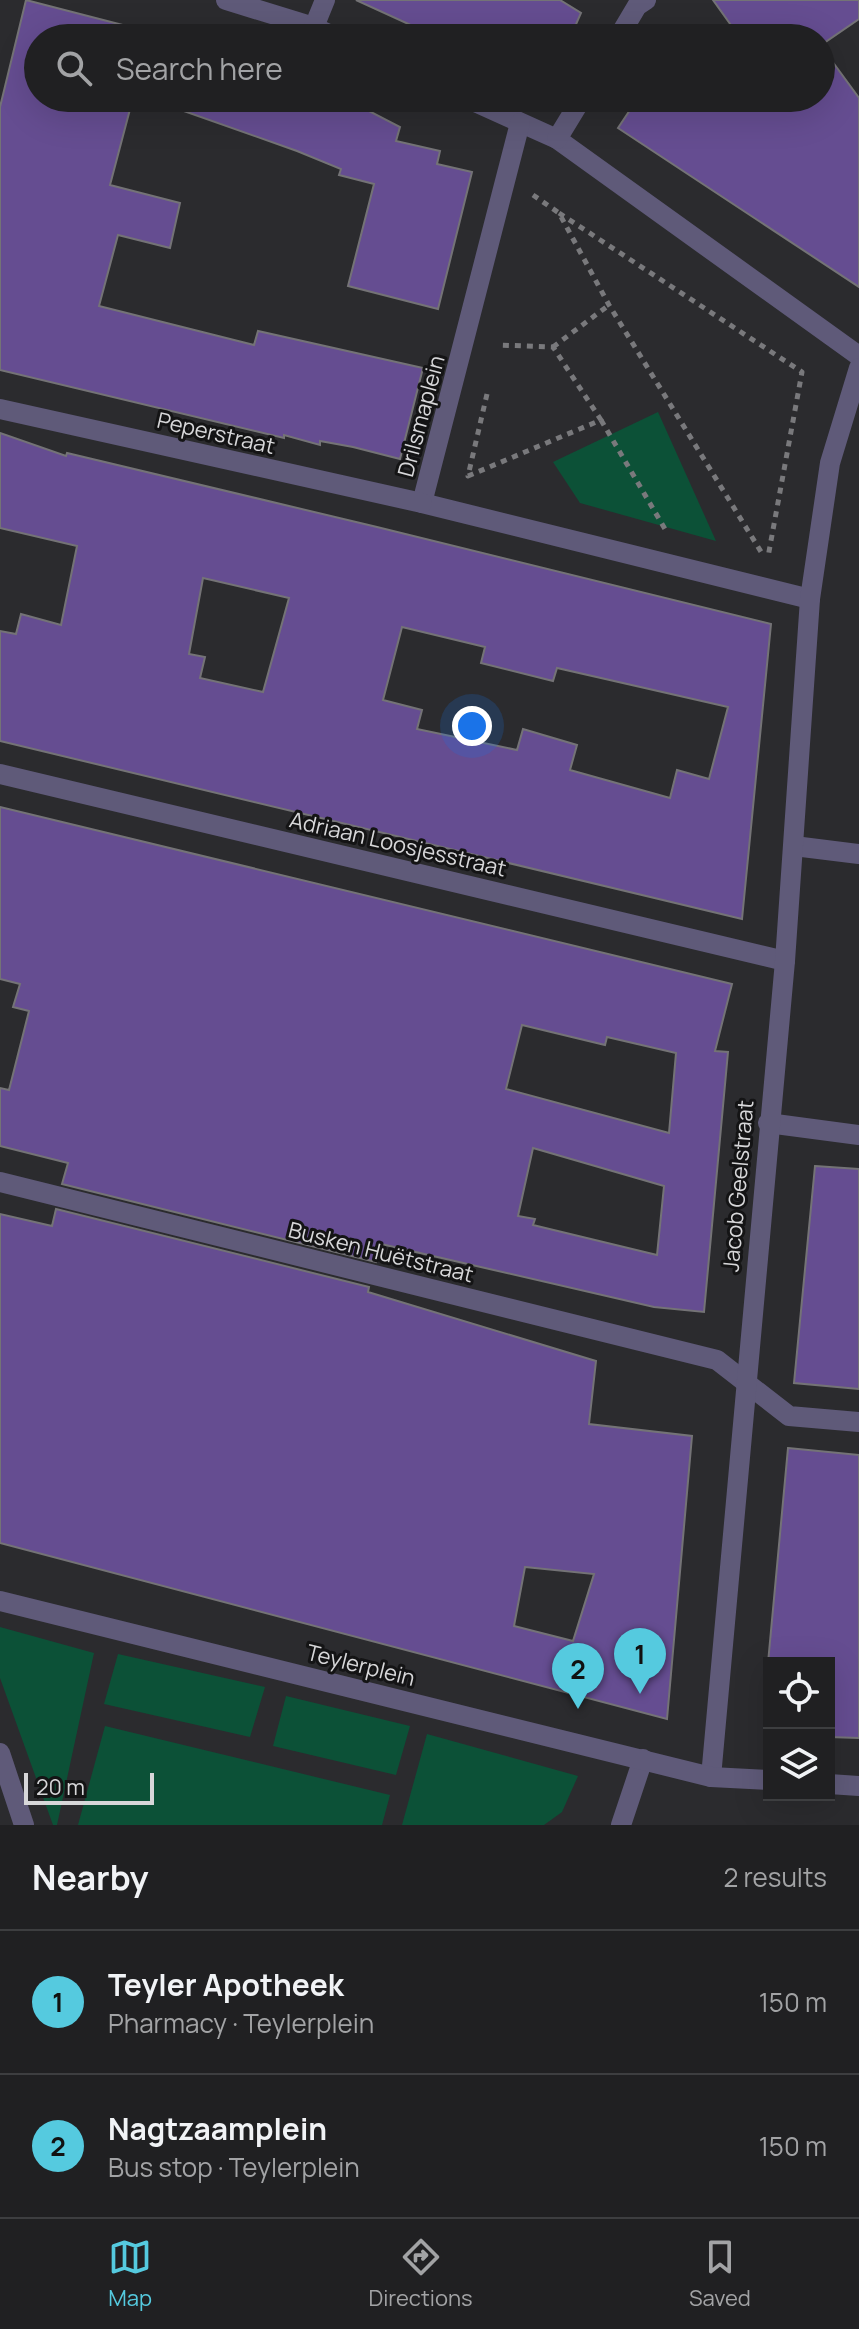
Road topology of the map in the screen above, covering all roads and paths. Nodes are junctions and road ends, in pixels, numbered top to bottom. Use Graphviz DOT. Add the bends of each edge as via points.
graph roads {
  1 [pos="226,0"];
  2 [pos="325,0"];
  3 [pos="646,0"];
  4 [pos="304,24"];
  5 [pos="315,24"];
  6 [pos="626,24"];
  7 [pos="496,112"];
  8 [pos="573,112"];
  9 [pos="520,123"];
  10 [pos="557,139"];
  11 [pos="531,182"];
  12 [pos="559,213"];
  13 [pos="609,305"];
  14 [pos="553,347"];
  15 [pos="859,356"];
  16 [pos="495,359"];
  17 [pos="859,368"];
  18 [pos="488,389"];
  19 [pos="0,409"];
  20 [pos="601,420"];
  21 [pos="468,476"];
  22 [pos="483,481"];
  23 [pos="422,503"];
  24 [pos="668,534"];
  25 [pos="810,599"];
  26 [pos="0,774"];
  27 [pos="794,846"];
  28 [pos="859,854"];
  29 [pos="785,961"];
  30 [pos="768,1123"];
  31 [pos="859,1135"];
  32 [pos="0,1182"];
  33 [pos="744,1382"];
  34 [pos="859,1422"];
  35 [pos="0,1601"];
  36 [pos="0,1753"];
  37 [pos="643,1759"];
  38 [pos="711,1777"];
  39 [pos="763,1780"];
  40 [pos="835,1784"];
  41 [pos="859,1786"];
  42 [pos="24,1825"];
  43 [pos="621,1825"];
  1 -- 4 [label="street"];
  2 -- 5 [label="street"];
  3 -- 6 [label="street"];
  7 -- 9 [label="street"];
  8 -- 10 [label="street"];
  9 -- 10 [label="street"];
  9 -- 23 [label="street, Drilsmaplein"];
  10 -- 15 [label="street"];
  11 -- 12 [label="path" via="534,197"];
  12 -- 13 [label="path"];
  12 -- 13 [label="path" via="802,372 767,561"];
  13 -- 14 [label="path"];
  14 -- 16 [label="path" via="498,345"];
  14 -- 20 [label="path"];
  17 -- 25 [label="street" via="830,463"];
  18 -- 21 [label="path"];
  19 -- 23 [label="street, Peperstraat"];
  20 -- 21 [label="path"];
  20 -- 24 [label="path"];
  21 -- 22 [label="path"];
  23 -- 25 [label="street, Drilsmaplein"];
  25 -- 27 [label="street, Jacob Geelstraat"];
  26 -- 29 [label="street, Adriaan Loosjesstraat"];
  27 -- 28 [label="street"];
  27 -- 29 [label="street, Jacob Geelstraat"];
  29 -- 30 [label="street, Jacob Geelstraat"];
  30 -- 31 [label="street"];
  30 -- 33 [label="street, Jacob Geelstraat"];
  32 -- 33 [label="street, Busken Huëtstraat" via="717,1360"];
  33 -- 34 [label="street, Busken Huëtstraat" via="789,1416"];
  33 -- 38 [label="street, Jacob Geelstraat"];
  35 -- 37 [label="street, Teylerplein"];
  36 -- 42 [label="street"];
  37 -- 38 [label="street, Teylerplein"];
  37 -- 43 [label="street"];
  38 -- 39 [label="street, Teylerplein"];
  40 -- 41 [label="street"];
}
